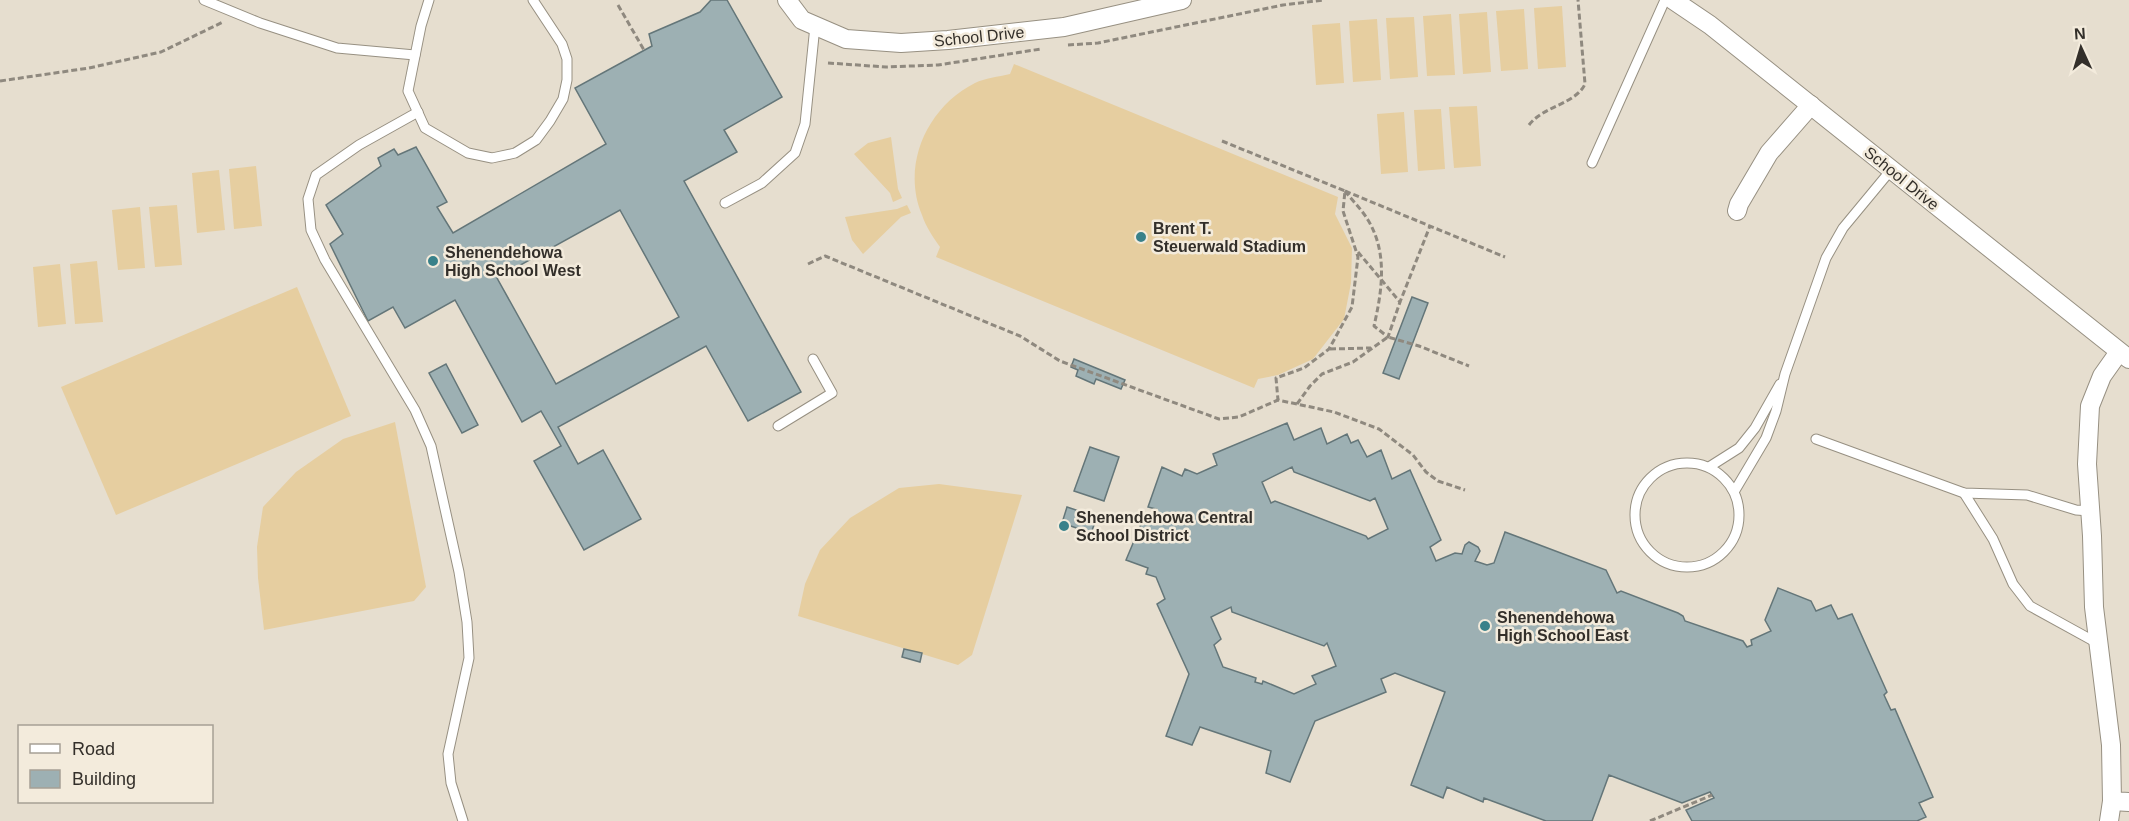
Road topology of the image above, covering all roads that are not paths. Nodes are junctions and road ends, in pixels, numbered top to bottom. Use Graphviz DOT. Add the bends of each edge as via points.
graph roads {
  1 [pos="204,0"];
  2 [pos="429,0"];
  3 [pos="533,0"];
  4 [pos="787,0"];
  5 [pos="1182,0"];
  6 [pos="1665,0"];
  7 [pos="1673,0"];
  8 [pos="815,26"];
  9 [pos="415,55"];
  10 [pos="1811,105"];
  11 [pos="418,112"];
  12 [pos="1592,163"];
  13 [pos="1891,170"];
  14 [pos="725,203"];
  15 [pos="1737,211"];
  16 [pos="2124,356"];
  17 [pos="813,359"];
  18 [pos="1785,374"];
  19 [pos="778,426"];
  20 [pos="1816,439"];
  21 [pos="1709,467"];
  22 [pos="1734,492"];
  23 [pos="1964,493"];
  24 [pos="2090,511"];
  25 [pos="2099,644"];
  26 [pos="2120,802"];
  27 [pos="463,821"];
  28 [pos="2109,821"];
  1 -- 9 [label="lane" via="337,48"];
  2 -- 9 [label="lane"];
  3 -- 11 [label="lane" via="567,59 563,99 536,140 515,153 492,158 468,153 425,128"];
  4 -- 8 [label="street, School Drive" via="802,20"];
  5 -- 8 [label="street, School Drive" via="1064,27 948,40 901,43 846,39"];
  6 -- 12 [label="lane"];
  7 -- 10 [label="street, School Drive"];
  8 -- 14 [label="lane" via="805,124 795,153 762,183"];
  9 -- 11 [label="lane" via="408,91"];
  10 -- 13 [label="street, School Drive"];
  10 -- 15 [label="street" via="1769,153"];
  11 -- 27 [label="lane" via="316,175 308,199 311,230 325,260 415,410 431,446 459,572 470,658 448,754 451,783"];
  13 -- 16 [label="street, School Drive"];
  13 -- 18 [label="lane" via="1843,228 1826,258"];
  16 -- 24 [label="street" via="2102,376 2090,406"];
  17 -- 19 [label="lane" via="832,393"];
  18 -- 21 [label="lane" via="1755,428 1739,448"];
  18 -- 22 [label="lane" via="1766,438"];
  20 -- 23 [label="lane"];
  21 -- 22 [label="lane" via="1724,477"];
  21 -- 22 [label="lane" via="1673,464 1657,471 1644,484 1636,501 1634,519 1647,550 1660,561 1693,568 1723,554 1739,525"];
  23 -- 24 [label="lane" via="2027,495"];
  23 -- 25 [label="lane" via="1993,538 2013,584 2030,606"];
  24 -- 25 [label="street"];
  25 -- 26 [label="street"];
  26 -- 28 [label="street"];
}
